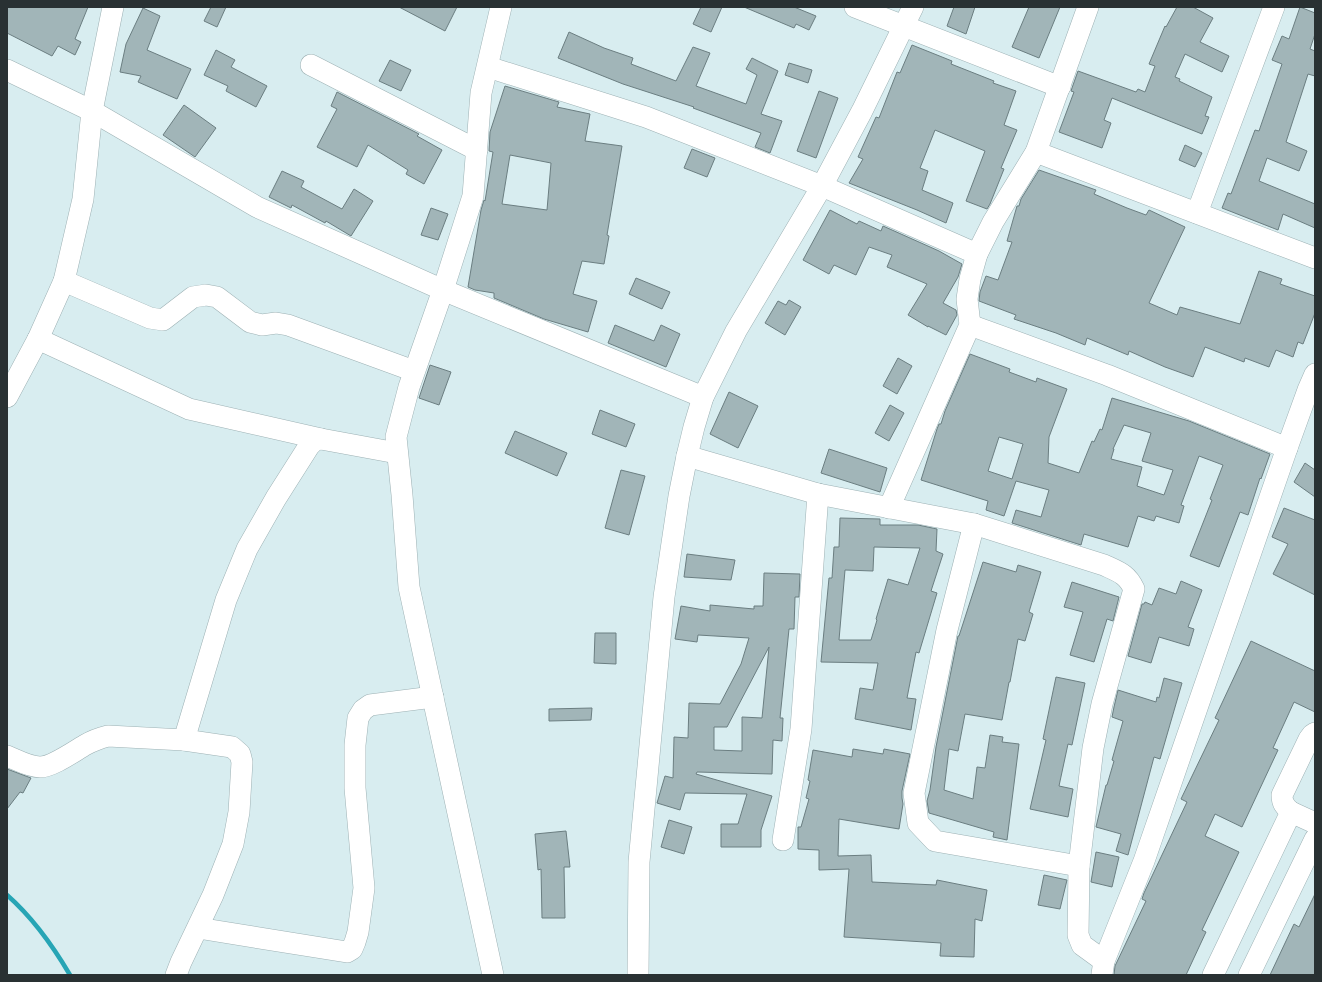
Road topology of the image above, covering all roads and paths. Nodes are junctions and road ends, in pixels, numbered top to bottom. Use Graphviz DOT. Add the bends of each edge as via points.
graph roads {
  1 [pos="113,7"];
  2 [pos="501,7"];
  3 [pos="855,7"];
  4 [pos="913,7"];
  5 [pos="1088,7"];
  6 [pos="1274,7"];
  7 [pos="904,26"];
  8 [pos="311,65"];
  9 [pos="488,67"];
  10 [pos="7,70"];
  11 [pos="1060,87"];
  12 [pos="92,111"];
  13 [pos="477,150"];
  14 [pos="1036,152"];
  15 [pos="822,186"];
  16 [pos="1197,213"];
  17 [pos="978,254"];
  18 [pos="1315,258"];
  19 [pos="64,281"];
  20 [pos="443,290"];
  21 [pos="970,325"];
  22 [pos="38,339"];
  23 [pos="414,371"];
  24 [pos="1315,374"];
  25 [pos="7,397"];
  26 [pos="703,398"];
  27 [pos="321,439"];
  28 [pos="1287,448"];
  29 [pos="397,453"];
  30 [pos="687,456"];
  31 [pos="818,494"];
  32 [pos="889,508"];
  33 [pos="974,524"];
  34 [pos="432,697"];
  35 [pos="1315,733"];
  36 [pos="184,740"];
  37 [pos="7,756"];
  38 [pos="1291,812"];
  39 [pos="1315,823"];
  40 [pos="1315,839"];
  41 [pos="783,840"];
  42 [pos="1079,866"];
  43 [pos="1250,898"];
  44 [pos="1280,912"];
  45 [pos="198,928"];
  46 [pos="1103,968"];
  47 [pos="176,975"];
  48 [pos="493,975"];
  49 [pos="638,975"];
  50 [pos="1213,975"];
  51 [pos="1248,975"];
  1 -- 12 [label="street"];
  2 -- 9 [label="street"];
  3 -- 7 [label="street"];
  4 -- 7 [label="street"];
  5 -- 11 [label="street"];
  6 -- 16 [label="street"];
  7 -- 11 [label="street"];
  7 -- 15 [label="street"];
  8 -- 13 [label="street"];
  9 -- 13 [label="street" via="482,93"];
  9 -- 15 [label="street" via="646,117"];
  10 -- 12 [label="street"];
  11 -- 14 [label="street"];
  12 -- 19 [label="street" via="83,199"];
  12 -- 20 [label="street" via="257,207"];
  13 -- 20 [label="street" via="473,196"];
  14 -- 16 [label="street"];
  14 -- 17 [label="street" via="993,222"];
  15 -- 17 [label="street"];
  15 -- 26 [label="street" via="736,331"];
  16 -- 18 [label="street"];
  17 -- 21 [label="street" via="970,278 967,299"];
  19 -- 22 [label="street"];
  19 -- 23 [label="street" via="150,318 163,320 193,297 217,297 250,322 262,325 288,325"];
  20 -- 23 [label="street"];
  20 -- 26 [label="street"];
  21 -- 28 [label="street" via="1107,375"];
  21 -- 32 [label="street"];
  22 -- 25 [label="street"];
  22 -- 27 [label="street" via="189,409"];
  23 -- 29 [label="street" via="396,437"];
  24 -- 28 [label="street"];
  26 -- 30 [label="street"];
  27 -- 29 [label="street"];
  27 -- 36 [label="street" via="315,440 309,446 247,549 226,600"];
  28 -- 46 [label="street" via="1144,861"];
  29 -- 34 [label="street" via="409,587"];
  30 -- 31 [label="street"];
  30 -- 49 [label="street" via="664,597 640,862"];
  31 -- 32 [label="street"];
  31 -- 41 [label="street" via="800,729"];
  32 -- 33 [label="street"];
  33 -- 42 [label="street" via="1104,565 1130,580 1134,589 1092,748"];
  33 -- 42 [label="street" via="947,630 914,793 918,823 935,841"];
  34 -- 45 [label="street" via="370,705 358,718 354,776 364,888 358,932 352,949 347,952"];
  34 -- 48 [label="street"];
  35 -- 38 [label="street" via="1309,738 1282,795 1282,802"];
  36 -- 37 [label="street" via="108,736 85,745 46,767 38,767"];
  36 -- 45 [label="street" via="232,747 240,754 242,762 240,812 233,844 214,895"];
  38 -- 39 [label="street"];
  38 -- 43 [label="street"];
  40 -- 44 [label="street"];
  42 -- 46 [label="street" via="1078,934 1082,945"];
  43 -- 44 [label="street"];
  43 -- 50 [label="street"];
  44 -- 51 [label="street"];
  45 -- 47 [label="street"];
}
